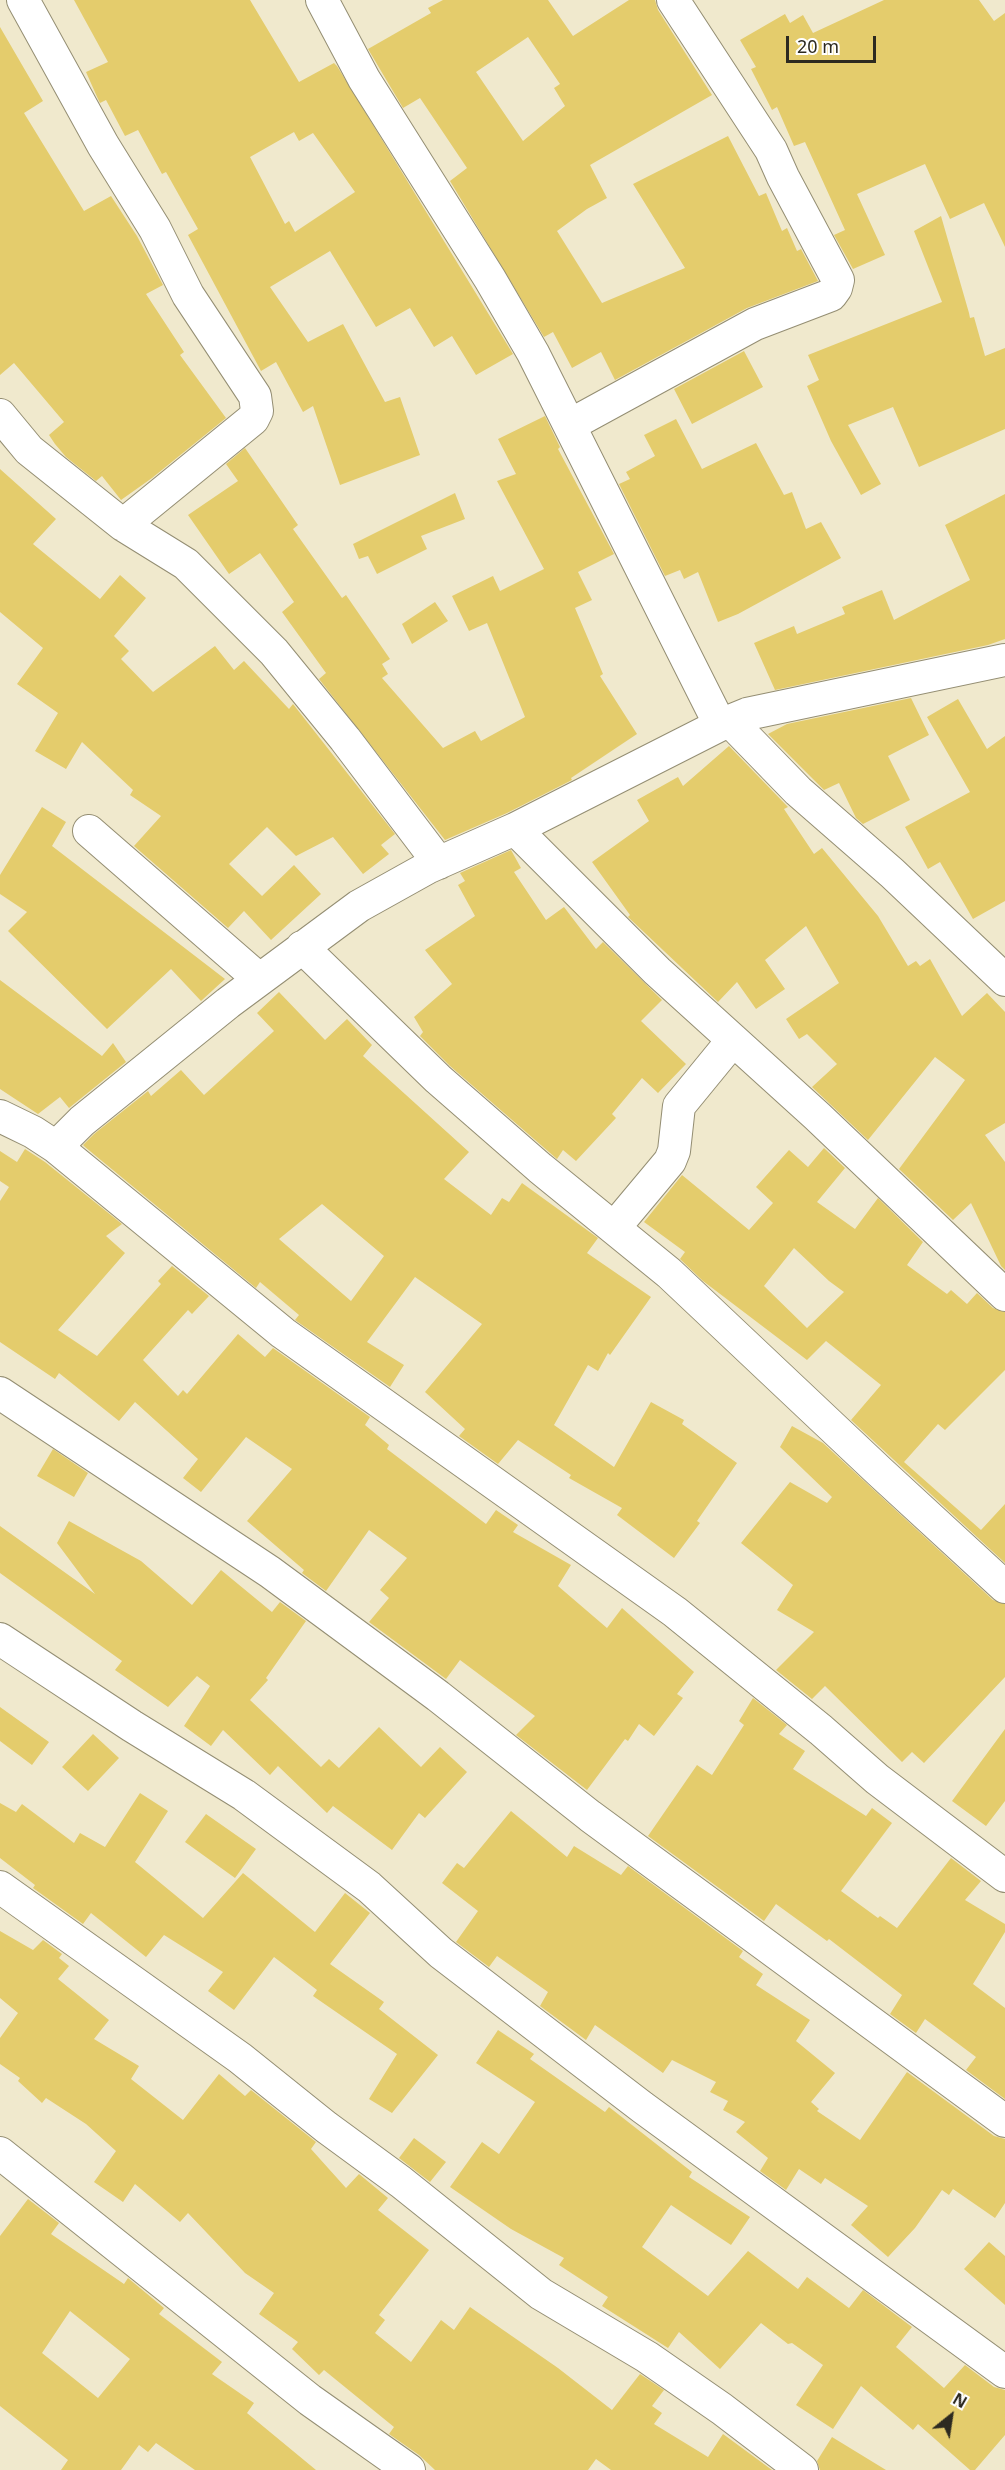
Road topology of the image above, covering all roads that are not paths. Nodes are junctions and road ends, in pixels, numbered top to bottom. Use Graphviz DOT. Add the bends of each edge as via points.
graph roads {
  1 [pos="23,0"];
  2 [pos="322,0"];
  3 [pos="673,0"];
  4 [pos="0,415"];
  5 [pos="570,425"];
  6 [pos="123,525"];
  7 [pos="1002,666"];
  8 [pos="725,723"];
  9 [pos="515,829"];
  10 [pos="89,831"];
  11 [pos="439,863"];
  12 [pos="302,947"];
  13 [pos="259,979"];
  14 [pos="1005,980"];
  15 [pos="733,1040"];
  16 [pos="3,1123"];
  17 [pos="56,1147"];
  18 [pos="614,1228"];
  19 [pos="1005,1295"];
  20 [pos="0,1393"];
  21 [pos="1005,1587"];
  22 [pos="0,1639"];
  23 [pos="1005,1876"];
  24 [pos="0,1887"];
  25 [pos="1005,2121"];
  26 [pos="0,2153"];
  27 [pos="1005,2373"];
  28 [pos="409,2470"];
  29 [pos="802,2470"];
  1 -- 6 [label="street" via="103,145 155,229 188,295 255,396 257,411 253,419"];
  2 -- 5 [label="street" via="364,79 490,279"];
  3 -- 5 [label="street" via="771,150 838,280 831,295 755,324"];
  4 -- 6 [label="street" via="28,450"];
  5 -- 8 [label="street"];
  6 -- 11 [label="street" via="186,564 274,651"];
  7 -- 8 [label="street" via="747,714"];
  8 -- 9 [label="street"];
  8 -- 14 [label="street"];
  9 -- 11 [label="street"];
  9 -- 15 [label="street" via="657,971"];
  10 -- 13 [label="street"];
  11 -- 12 [label="street" via="359,906"];
  12 -- 13 [label="street"];
  12 -- 18 [label="street" via="438,1079"];
  13 -- 17 [label="street" via="82,1121"];
  15 -- 18 [label="street" via="679,1106 670,1161"];
  15 -- 19 [label="street"];
  16 -- 17 [label="street" via="33,1132"];
  17 -- 23 [label="street" via="283,1333 675,1612 877,1779"];
  18 -- 21 [label="street" via="669,1273"];
  20 -- 25 [label="street" via="270,1572 438,1696 590,1816"];
  22 -- 27 [label="street" via="244,1795 369,1887 441,1953 642,2107"];
  24 -- 29 [label="street" via="240,2058 541,2294 647,2357"];
  26 -- 28 [label="street" via="310,2400"];
}
